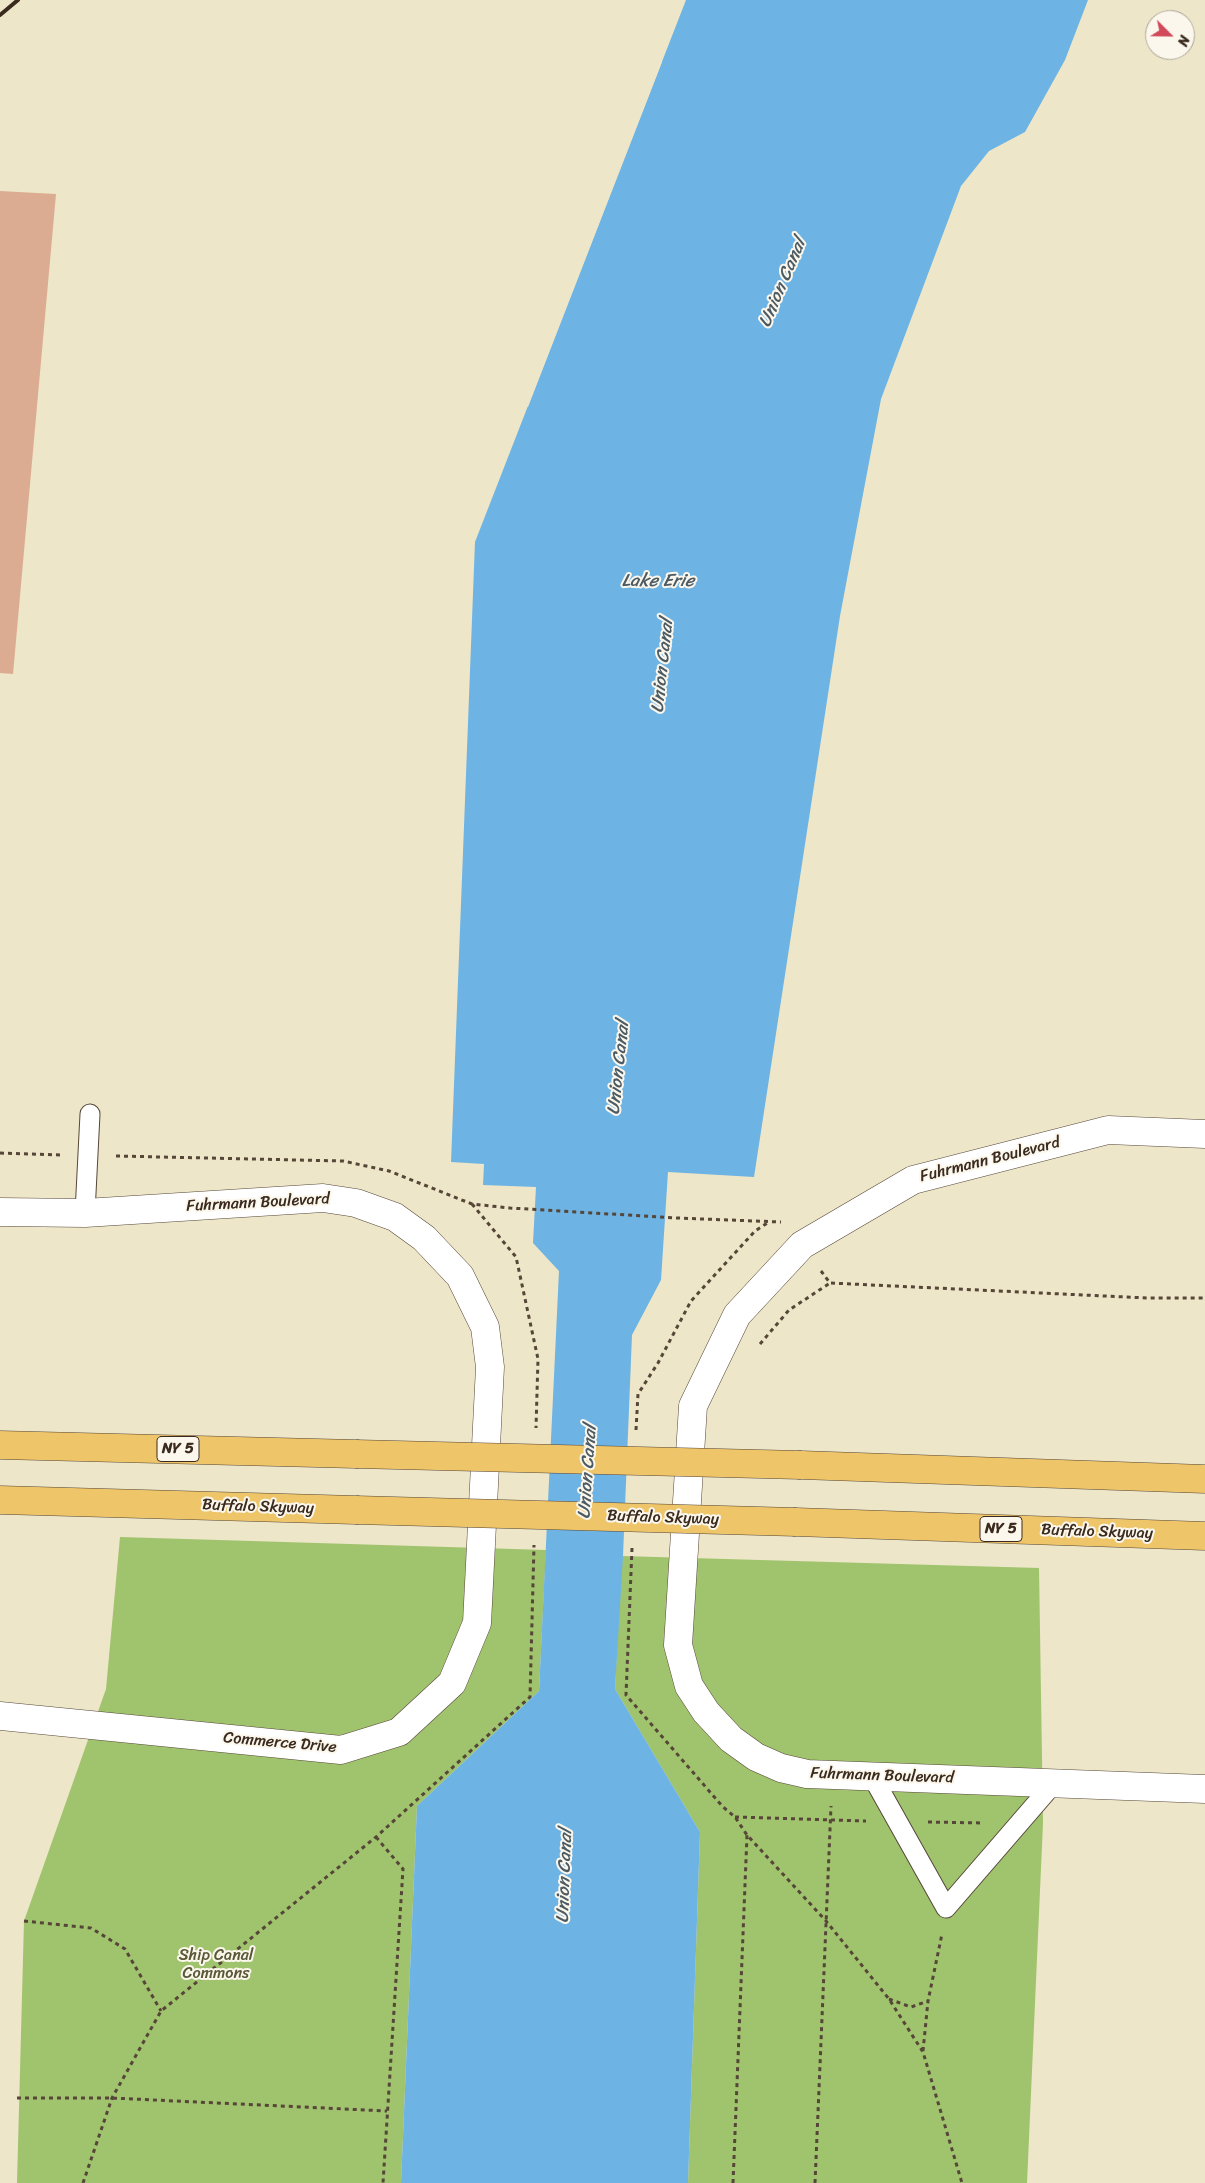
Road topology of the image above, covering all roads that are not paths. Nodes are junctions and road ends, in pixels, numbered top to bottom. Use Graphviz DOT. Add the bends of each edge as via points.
graph roads {
  1 [pos="90,1114"];
  2 [pos="1205,1134"];
  3 [pos="0,1212"];
  4 [pos="85,1213"];
  5 [pos="0,1444"];
  6 [pos="1205,1479"];
  7 [pos="484,1480"];
  8 [pos="0,1500"];
  9 [pos="1205,1536"];
  10 [pos="0,1716"];
  11 [pos="872,1776"];
  12 [pos="1054,1783"];
  13 [pos="1205,1789"];
  1 -- 4 [label="lane"];
  2 -- 11 [label="street, Fuhrmann Boulevard" via="1108,1130 914,1180 802,1245 737,1315 693,1406 678,1645 689,1686 706,1712 731,1740 756,1757 781,1768 807,1774"];
  3 -- 4 [label="street, Fuhrmann Boulevard"];
  4 -- 7 [label="street, Fuhrmann Boulevard" via="323,1198 356,1203 395,1217 424,1238 460,1276 485,1327 490,1368"];
  5 -- 6 [label="highway, NY 5, bridge"];
  7 -- 10 [label="street, Commerce Drive" via="477,1623 452,1683 399,1732 341,1750"];
  8 -- 9 [label="highway, Buffalo Skyway / NY 5, bridge"];
  11 -- 12 [label="street, Fuhrmann Boulevard"];
  11 -- 12 [label="lane" via="946,1908"];
  12 -- 13 [label="street, Fuhrmann Boulevard"];
}
